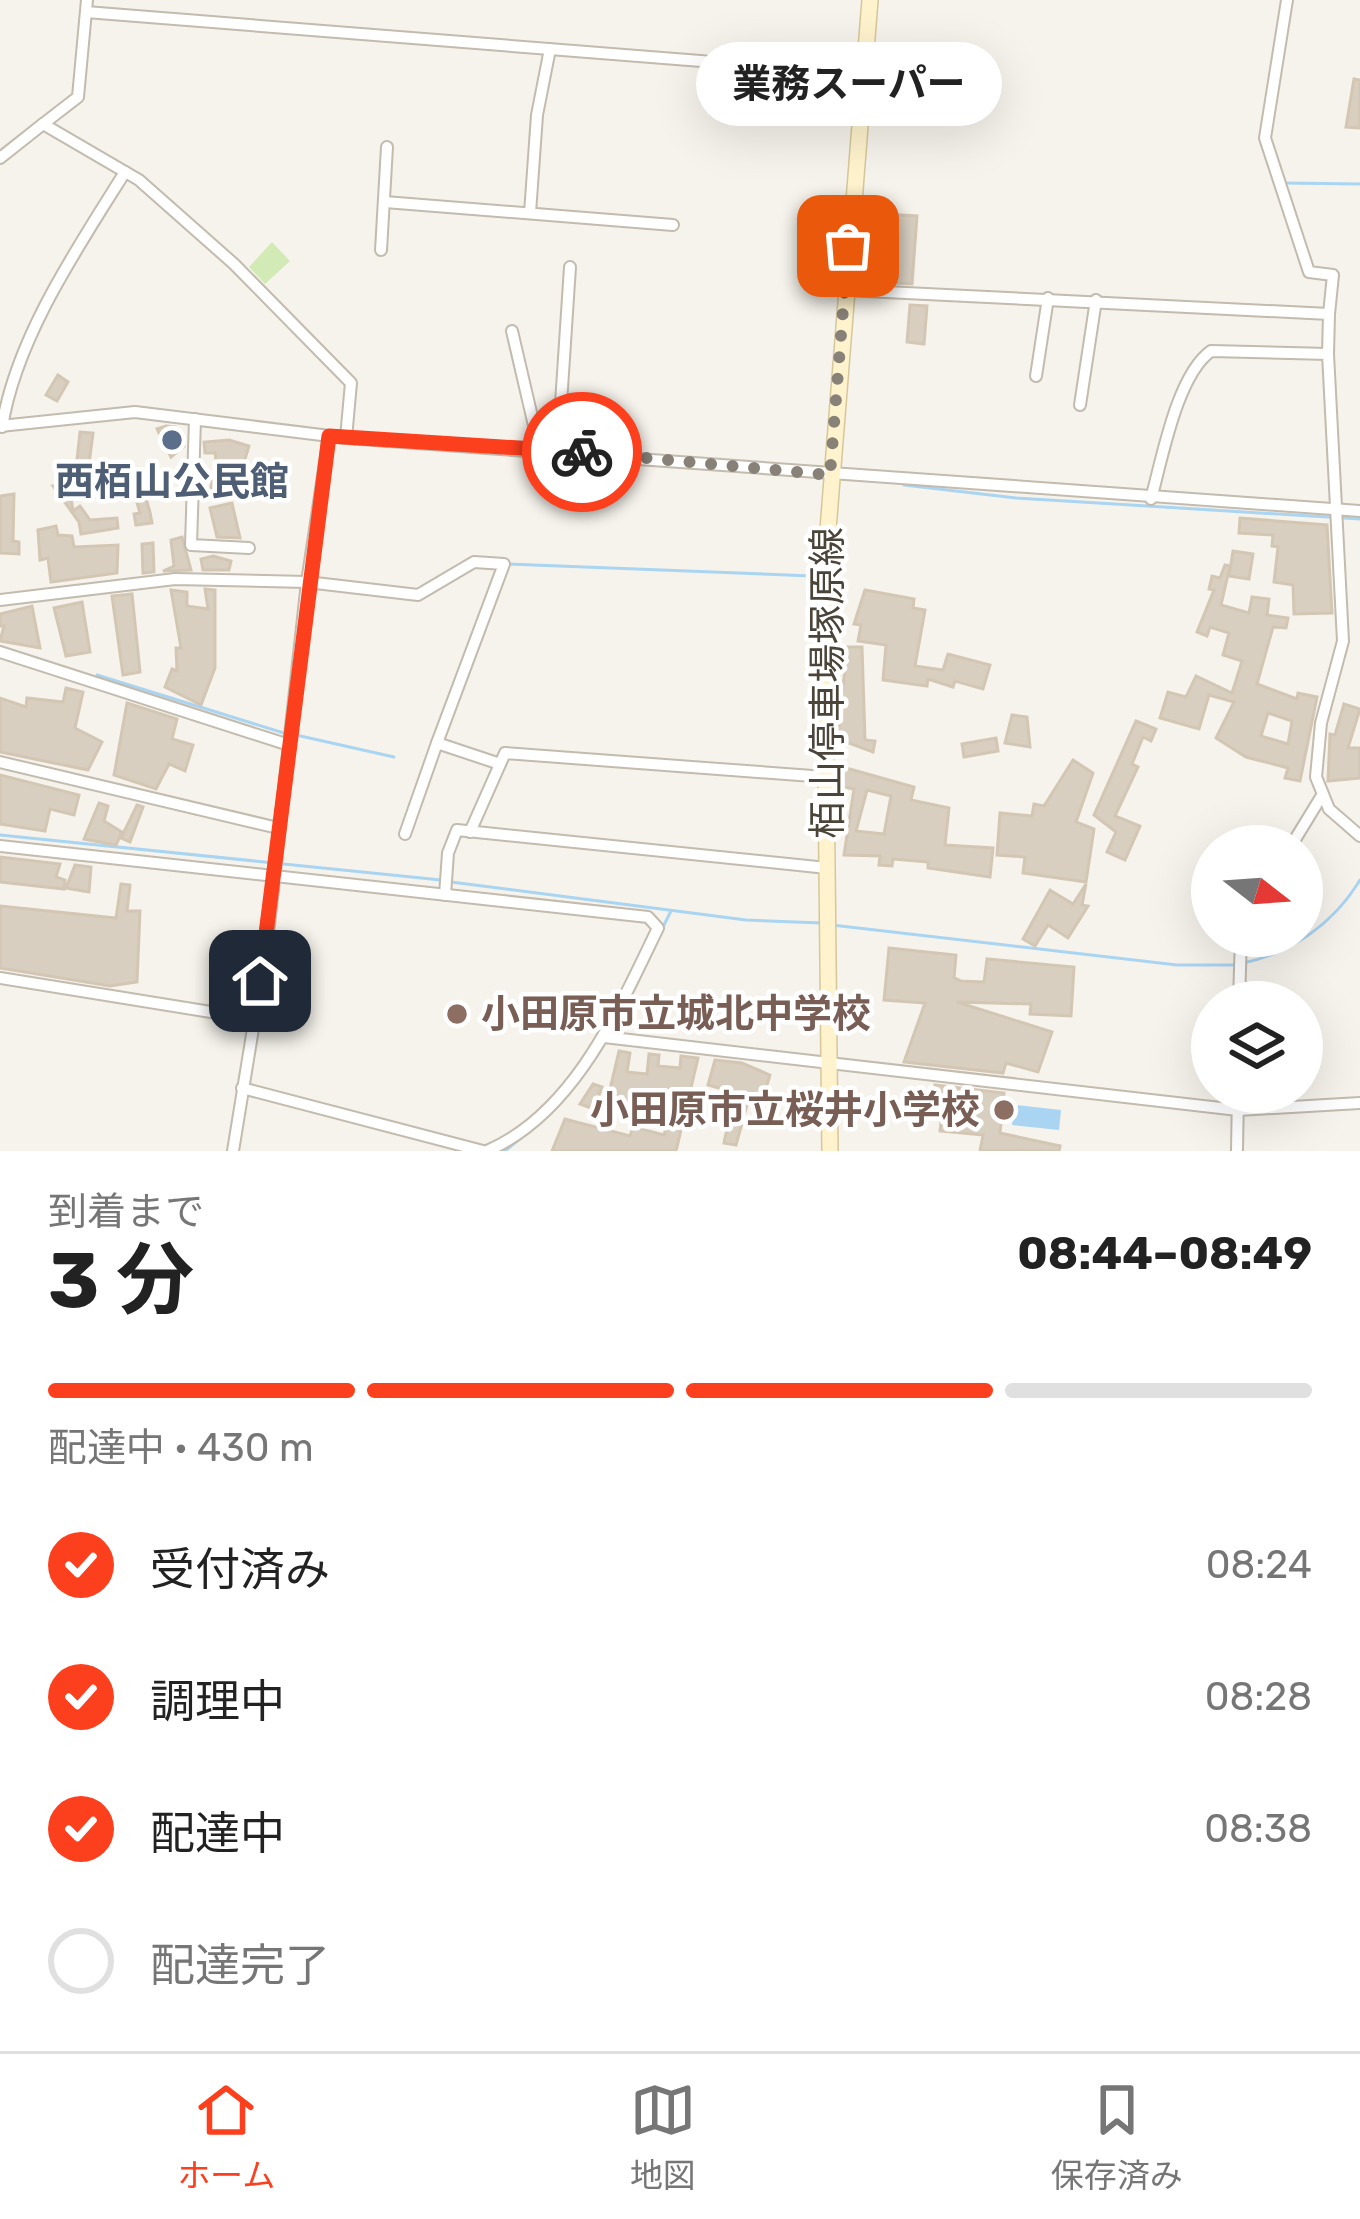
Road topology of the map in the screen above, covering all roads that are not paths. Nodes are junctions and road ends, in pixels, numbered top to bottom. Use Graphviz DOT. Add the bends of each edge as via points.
graph roads {
  1 [pos="870,0"];
  2 [pos="1287,0"];
  3 [pos="86,6"];
  4 [pos="550,49"];
  5 [pos="862,74"];
  6 [pos="43,124"];
  7 [pos="387,147"];
  8 [pos="0,158"];
  9 [pos="125,172"];
  10 [pos="385,202"];
  11 [pos="530,213"];
  12 [pos="673,225"];
  13 [pos="381,250"];
  14 [pos="570,267"];
  15 [pos="844,290"];
  16 [pos="1048,298"];
  17 [pos="1096,299"];
  18 [pos="1329,314"];
  19 [pos="512,331"];
  20 [pos="1328,354"];
  21 [pos="1036,376"];
  22 [pos="1080,405"];
  23 [pos="195,419"];
  24 [pos="1,426"];
  25 [pos="329,436"];
  26 [pos="346,438"];
  27 [pos="539,447"];
  28 [pos="558,449"];
  29 [pos="830,475"];
  30 [pos="1151,499"];
  31 [pos="1360,511"];
  32 [pos="1340,515"];
  33 [pos="249,548"];
  34 [pos="307,582"];
  35 [pos="0,600"];
  36 [pos="1343,641"];
  37 [pos="1360,643"];
  38 [pos="0,652"];
  39 [pos="437,743"];
  40 [pos="289,745"];
  41 [pos="0,762"];
  42 [pos="500,764"];
  43 [pos="826,777"];
  44 [pos="1321,797"];
  45 [pos="1304,825"];
  46 [pos="278,828"];
  47 [pos="470,832"];
  48 [pos="405,834"];
  49 [pos="1360,836"];
  50 [pos="0,846"];
  51 [pos="827,868"];
  52 [pos="273,878"];
  53 [pos="445,895"];
  54 [pos="0,978"];
  55 [pos="254,1019"];
  56 [pos="604,1037"];
  57 [pos="829,1063"];
  58 [pos="242,1088"];
  59 [pos="1360,1102"];
  60 [pos="1323,1104"];
  61 [pos="1191,1105"];
  62 [pos="1238,1113"];
  63 [pos="233,1151"];
  64 [pos="485,1151"];
  65 [pos="830,1151"];
  66 [pos="1237,1151"];
  1 -- 5 [label="main road, 栢山停車場塚原線"];
  2 -- 18 [label="street" via="1265,138 1309,272 1333,275"];
  3 -- 4 [label="street"];
  3 -- 6 [label="street" via="78,97"];
  4 -- 5 [label="street"];
  4 -- 11 [label="street"];
  5 -- 15 [label="main road, 栢山停車場塚原線"];
  6 -- 8 [label="street"];
  6 -- 9 [label="street"];
  7 -- 10 [label="street"];
  9 -- 24 [label="street" via="61,274 7,393"];
  9 -- 26 [label="street" via="234,264 351,383"];
  10 -- 11 [label="street"];
  10 -- 13 [label="street"];
  11 -- 12 [label="street"];
  14 -- 28 [label="street"];
  15 -- 16 [label="street"];
  15 -- 29 [label="main road, 栢山停車場塚原線"];
  16 -- 17 [label="street"];
  16 -- 21 [label="street"];
  17 -- 18 [label="street"];
  17 -- 22 [label="street"];
  18 -- 20 [label="street"];
  19 -- 27 [label="street"];
  20 -- 30 [label="street" via="1211,351 1198,360"];
  20 -- 32 [label="street"];
  23 -- 24 [label="street" via="135,412"];
  23 -- 25 [label="street"];
  23 -- 33 [label="street" via="191,545"];
  25 -- 26 [label="street"];
  25 -- 34 [label="street"];
  26 -- 27 [label="street"];
  27 -- 28 [label="street"];
  28 -- 29 [label="street"];
  29 -- 30 [label="street"];
  29 -- 43 [label="main road, 栢山停車場塚原線"];
  30 -- 32 [label="street"];
  31 -- 32 [label="street"];
  32 -- 36 [label="street"];
  34 -- 35 [label="street" via="129,581"];
  34 -- 39 [label="street" via="418,595 474,562 504,564"];
  34 -- 40 [label="street"];
  36 -- 37 [label="street"];
  36 -- 44 [label="street" via="1316,754"];
  38 -- 40 [label="street"];
  39 -- 42 [label="street"];
  39 -- 48 [label="street"];
  40 -- 46 [label="street"];
  41 -- 46 [label="street"];
  42 -- 43 [label="street" via="506,753"];
  42 -- 47 [label="street"];
  43 -- 51 [label="main road, 栢山停車場塚原線"];
  44 -- 45 [label="street"];
  44 -- 49 [label="street"];
  46 -- 52 [label="street"];
  47 -- 51 [label="street"];
  47 -- 53 [label="street" via="457,830"];
  50 -- 52 [label="street"];
  51 -- 57 [label="main road, 栢山停車場塚原線"];
  52 -- 53 [label="street"];
  52 -- 55 [label="street"];
  53 -- 56 [label="street" via="648,916 658,928"];
  54 -- 55 [label="street"];
  55 -- 58 [label="street"];
  56 -- 57 [label="street"];
  56 -- 64 [label="street" via="554,1099"];
  57 -- 61 [label="street"];
  57 -- 65 [label="main road, 栢山停車場塚原線"];
  58 -- 63 [label="street"];
  58 -- 64 [label="street"];
  59 -- 60 [label="street"];
  62 -- 66 [label="street"];
}
